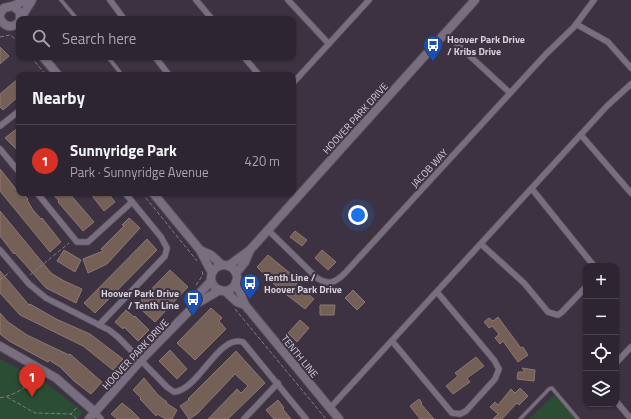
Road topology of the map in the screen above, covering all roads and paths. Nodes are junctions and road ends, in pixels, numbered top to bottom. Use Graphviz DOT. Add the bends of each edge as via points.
graph roads {
  1 [pos="26,0"];
  2 [pos="32,0"];
  3 [pos="61,0"];
  4 [pos="110,0"];
  5 [pos="196,0"];
  6 [pos="288,0"];
  7 [pos="369,0"];
  8 [pos="475,0"];
  9 [pos="594,0"];
  10 [pos="9,4"];
  11 [pos="0,13"];
  12 [pos="17,16"];
  13 [pos="19,16"];
  14 [pos="74,16"];
  15 [pos="122,16"];
  16 [pos="209,16"];
  17 [pos="0,18"];
  18 [pos="13,23"];
  19 [pos="576,24"];
  20 [pos="445,34"];
  21 [pos="0,37"];
  22 [pos="16,40"];
  23 [pos="329,44"];
  24 [pos="34,60"];
  25 [pos="46,60"];
  26 [pos="110,60"];
  27 [pos="156,60"];
  28 [pos="247,60"];
  29 [pos="631,68"];
  30 [pos="44,72"];
  31 [pos="56,72"];
  32 [pos="120,72"];
  33 [pos="166,72"];
  34 [pos="257,72"];
  35 [pos="296,80"];
  36 [pos="631,84"];
  37 [pos="510,93"];
  38 [pos="16,113"];
  39 [pos="0,126"];
  40 [pos="581,135"];
  41 [pos="0,149"];
  42 [pos="16,168"];
  43 [pos="532,190"];
  44 [pos="631,193"];
  45 [pos="39,196"];
  46 [pos="127,196"];
  47 [pos="144,196"];
  48 [pos="155,196"];
  49 [pos="132,202"];
  50 [pos="268,230"];
  51 [pos="74,239"];
  52 [pos="481,244"];
  53 [pos="0,250"];
  54 [pos="200,250"];
  55 [pos="250,250"];
  56 [pos="592,263"];
  57 [pos="200,264"];
  58 [pos="225,265"];
  59 [pos="15,267"];
  60 [pos="202,269"];
  61 [pos="236,273"];
  62 [pos="212,277"];
  63 [pos="0,280"];
  64 [pos="25,280"];
  65 [pos="236,282"];
  66 [pos="196,285"];
  67 [pos="222,290"];
  68 [pos="583,290"];
  69 [pos="437,292"];
  70 [pos="196,304"];
  71 [pos="245,305"];
  72 [pos="234,307"];
  73 [pos="99,325"];
  74 [pos="392,341"];
  75 [pos="0,346"];
  76 [pos="631,347"];
  77 [pos="619,359"];
  78 [pos="141,360"];
  79 [pos="40,370"];
  80 [pos="278,383"];
  81 [pos="7,396"];
  82 [pos="0,398"];
  83 [pos="82,401"];
  84 [pos="619,405"];
  85 [pos="330,408"];
  86 [pos="95,412"];
  87 [pos="71,414"];
  88 [pos="77,419"];
  89 [pos="89,419"];
  90 [pos="101,419"];
  91 [pos="244,419"];
  92 [pos="306,419"];
  93 [pos="326,419"];
  94 [pos="338,419"];
  95 [pos="520,419"];
  96 [pos="578,419"];
  97 [pos="631,419"];
  1 -- 10 [label="street"];
  2 -- 13 [label="street"];
  3 -- 14 [label="lane"];
  4 -- 15 [label="street"];
  5 -- 16 [label="street"];
  6 -- 23 [label="street"];
  7 -- 23 [label="street"];
  8 -- 20 [label="street, HOOVER PARK DRIVE"];
  9 -- 19 [label="street, JACOB WAY"];
  10 -- 11 [label="street"];
  10 -- 12 [label="street" via="20,12"];
  17 -- 18 [label="street" via="2,23"];
  19 -- 29 [label="street" via="608,42"];
  19 -- 37 [label="street, JACOB WAY"];
  20 -- 37 [label="street"];
  20 -- 50 [label="street, HOOVER PARK DRIVE"];
  21 -- 22 [label="path" via="10,35"];
  23 -- 35 [label="street"];
  24 -- 30 [label="path"];
  25 -- 31 [label="street"];
  26 -- 32 [label="lane"];
  27 -- 33 [label="street"];
  28 -- 34 [label="street"];
  36 -- 40 [label="street"];
  37 -- 50 [label="street, JACOB WAY" via="336,282 326,283 317,278"];
  38 -- 39 [label="street"];
  40 -- 43 [label="street"];
  40 -- 44 [label="street"];
  41 -- 42 [label="street"];
  43 -- 52 [label="street"];
  43 -- 56 [label="street"];
  45 -- 51 [label="street"];
  46 -- 49 [label="street"];
  47 -- 57 [label="path"];
  48 -- 54 [label="street"];
  49 -- 51 [label="street" via="88,242 77,242"];
  49 -- 73 [label="street" via="165,242 164,256"];
  50 -- 55 [label="street, HOOVER PARK DRIVE"];
  51 -- 64 [label="path"];
  52 -- 68 [label="street" via="524,283 548,312 558,315"];
  52 -- 69 [label="street"];
  53 -- 59 [label="street"];
  54 -- 58 [label="street"];
  54 -- 62 [label="street"];
  55 -- 58 [label="street, HOOVER PARK DRIVE"];
  55 -- 61 [label="street, HOOVER PARK DRIVE"];
  58 -- 61 [label="street"];
  58 -- 62 [label="street" via="218,266"];
  59 -- 63 [label="path"];
  59 -- 64 [label="street"];
  60 -- 66 [label="path" via="203,275"];
  61 -- 65 [label="street"];
  62 -- 67 [label="street" via="213,285"];
  62 -- 70 [label="street, HOOVER PARK DRIVE" via="199,294"];
  64 -- 73 [label="street" via="46,298"];
  65 -- 67 [label="street" via="232,288"];
  65 -- 71 [label="street, TENTH LINE"];
  67 -- 70 [label="street, HOOVER PARK DRIVE"];
  67 -- 71 [label="street, TENTH LINE"];
  69 -- 74 [label="street"];
  69 -- 74 [label="street" via="494,360 499,369 492,384 466,411 460,414 452,413"];
  70 -- 78 [label="street, HOOVER PARK DRIVE"];
  71 -- 85 [label="street, TENTH LINE"];
  72 -- 93 [label="path"];
  73 -- 78 [label="street" via="118,337"];
  74 -- 85 [label="street"];
  75 -- 79 [label="street"];
  76 -- 77 [label="street"];
  78 -- 80 [label="street" via="174,392 180,391 227,345 239,340"];
  78 -- 86 [label="street, HOOVER PARK DRIVE"];
  79 -- 81 [label="path" via="26,387 16,394"];
  79 -- 83 [label="street" via="56,378"];
  80 -- 91 [label="street"];
  80 -- 92 [label="street"];
  81 -- 82 [label="path"];
  81 -- 87 [label="path" via="35,413"];
  83 -- 86 [label="street"];
  83 -- 87 [label="path"];
  84 -- 97 [label="street"];
  85 -- 94 [label="street, TENTH LINE"];
  86 -- 89 [label="street, HOOVER PARK DRIVE"];
  86 -- 90 [label="street"];
  87 -- 88 [label="path"];
  95 -- 96 [label="lane" via="552,388"];
}
